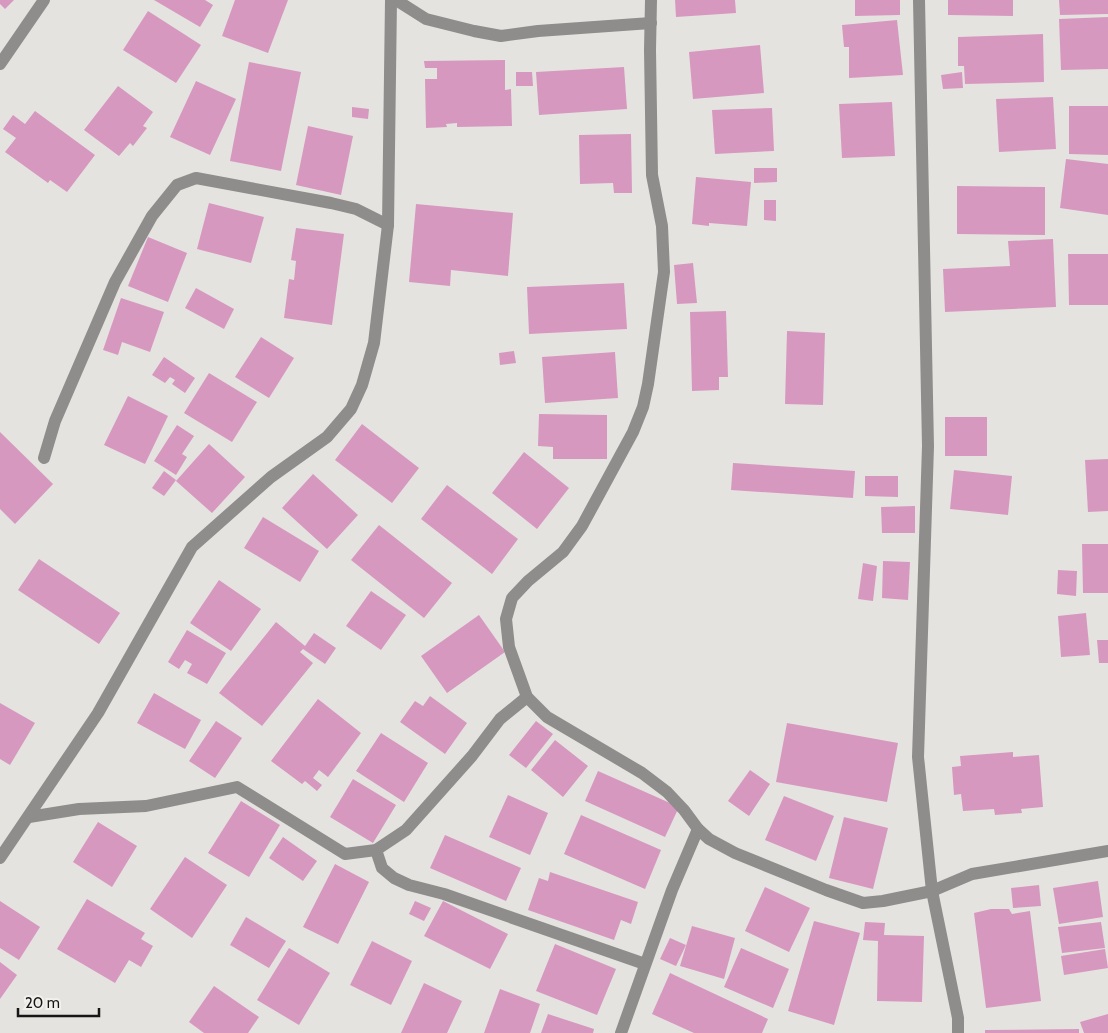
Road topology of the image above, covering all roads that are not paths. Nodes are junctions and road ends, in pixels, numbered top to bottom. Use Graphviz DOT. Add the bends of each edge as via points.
graph roads {
  1 [pos="44,0"];
  2 [pos="391,0"];
  3 [pos="396,0"];
  4 [pos="651,0"];
  5 [pos="919,0"];
  6 [pos="651,23"];
  7 [pos="0,64"];
  8 [pos="388,225"];
  9 [pos="44,458"];
  10 [pos="527,697"];
  11 [pos="28,817"];
  12 [pos="698,829"];
  13 [pos="376,850"];
  14 [pos="1108,851"];
  15 [pos="0,858"];
  16 [pos="932,891"];
  17 [pos="645,964"];
  18 [pos="621,1033"];
  19 [pos="958,1033"];
  1 -- 7 [label="street"];
  2 -- 8 [label="street"];
  3 -- 6 [label="street" via="426,19 501,36"];
  4 -- 6 [label="street"];
  5 -- 16 [label="street" via="928,446 918,757"];
  6 -- 10 [label="street" via="652,175 662,226 664,272 648,384 633,432 582,526 563,552 512,598 506,619 509,647"];
  8 -- 9 [label="street" via="356,209 330,203 196,178 177,185 152,216 114,282 55,421"];
  8 -- 11 [label="street" via="374,343 351,409 327,437 271,477 192,548 98,712"];
  10 -- 12 [label="street" via="547,717 642,773 667,792"];
  10 -- 13 [label="street" via="500,719 472,756 406,830"];
  11 -- 13 [label="street" via="79,809 146,806 237,786 345,854"];
  11 -- 15 [label="street"];
  12 -- 16 [label="street" via="735,853 863,903"];
  12 -- 17 [label="street"];
  13 -- 17 [label="street" via="382,868 409,885 444,894"];
  14 -- 16 [label="street" via="972,874"];
  16 -- 19 [label="street" via="958,1018"];
  17 -- 18 [label="street"];
}
